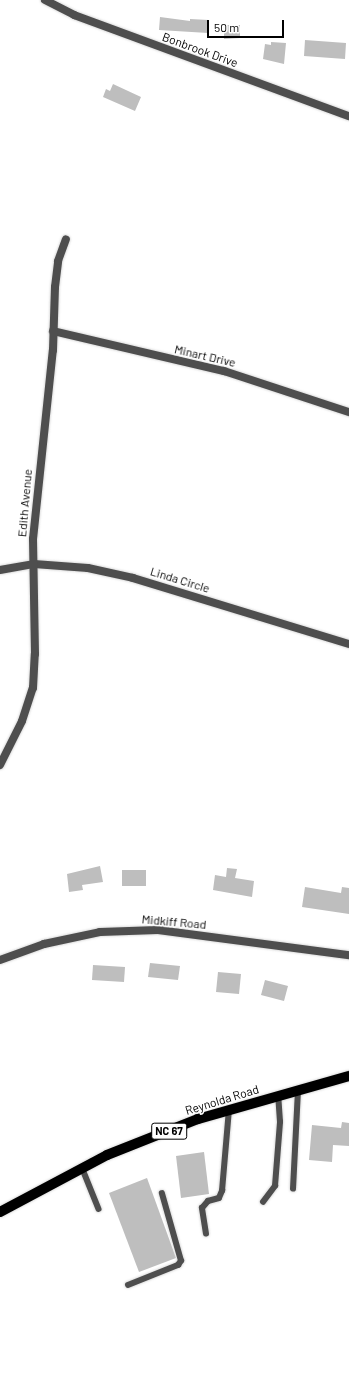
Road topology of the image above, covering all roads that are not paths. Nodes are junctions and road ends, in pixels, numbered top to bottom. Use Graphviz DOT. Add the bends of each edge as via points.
graph roads {
  1 [pos="45,0"];
  2 [pos="349,116"];
  3 [pos="66,239"];
  4 [pos="53,331"];
  5 [pos="349,412"];
  6 [pos="34,564"];
  7 [pos="0,570"];
  8 [pos="349,644"];
  9 [pos="0,765"];
  10 [pos="349,955"];
  11 [pos="0,960"];
  12 [pos="349,1076"];
  13 [pos="298,1091"];
  14 [pos="278,1096"];
  15 [pos="229,1110"];
  16 [pos="82,1167"];
  17 [pos="293,1189"];
  18 [pos="162,1194"];
  19 [pos="262,1202"];
  20 [pos="98,1209"];
  21 [pos="0,1212"];
  22 [pos="206,1234"];
  23 [pos="128,1285"];
  1 -- 2 [label="street, Bonbrook Drive" via="82,18"];
  3 -- 4 [label="street, Edith Avenue" via="58,261"];
  4 -- 5 [label="street, Minart Drive" via="224,371"];
  4 -- 6 [label="street, Edith Avenue" via="37,485"];
  6 -- 7 [label="street, Linda Circle"];
  6 -- 8 [label="street, Linda Circle" via="88,568 133,578"];
  6 -- 9 [label="street, Edith Avenue" via="33,688 22,721"];
  10 -- 11 [label="street, Midkiff Road" via="158,930 100,932 44,944"];
  12 -- 13 [label="main road, Reynolda Road / NC 67"];
  13 -- 14 [label="main road, Reynolda Road / NC 67"];
  13 -- 17 [label="lane"];
  14 -- 15 [label="main road, Reynolda Road / NC 67"];
  14 -- 19 [label="lane" via="280,1122 275,1186"];
  15 -- 16 [label="main road, Reynolda Road / NC 67"];
  15 -- 22 [label="lane" via="222,1191 219,1198 208,1201 202,1208"];
  16 -- 20 [label="lane"];
  16 -- 21 [label="main road, Reynolda Road / NC 67"];
  18 -- 23 [label="lane" via="181,1261 178,1265"];
}
